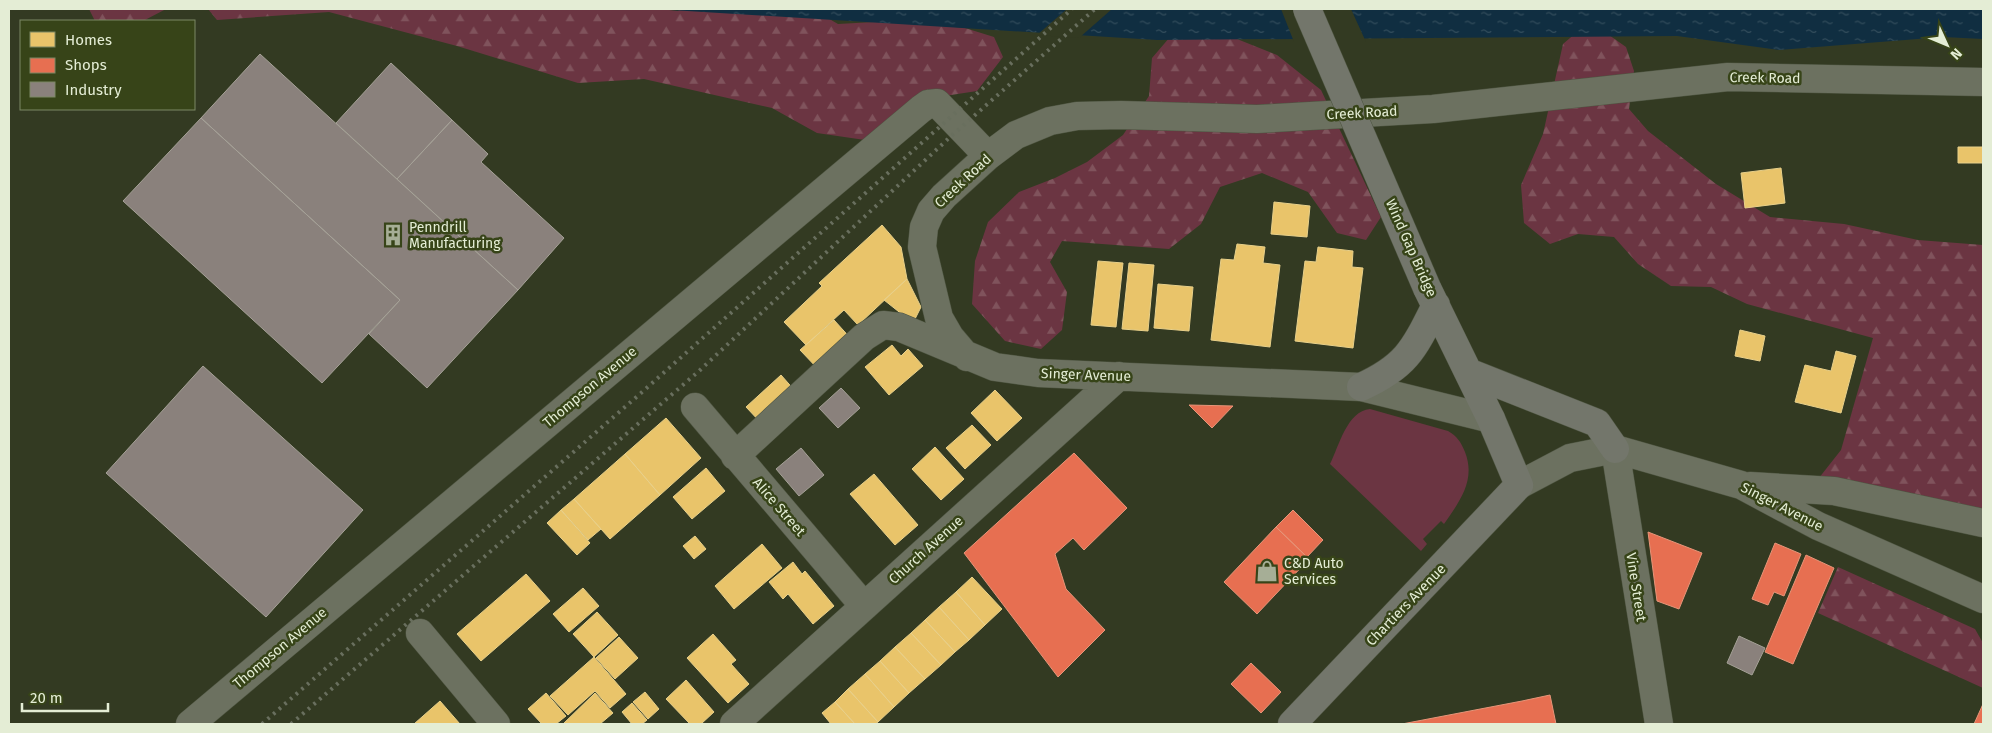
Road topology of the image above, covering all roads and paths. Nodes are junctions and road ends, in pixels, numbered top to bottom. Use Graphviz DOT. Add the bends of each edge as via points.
graph roads {
  1 [pos="1307,9"];
  2 [pos="1983,82"];
  3 [pos="988,156"];
  4 [pos="1431,297"];
  5 [pos="967,357"];
  6 [pos="1468,372"];
  7 [pos="1118,376"];
  8 [pos="1361,387"];
  9 [pos="695,407"];
  10 [pos="1491,420"];
  11 [pos="1615,449"];
  12 [pos="735,456"];
  13 [pos="1520,485"];
  14 [pos="1741,485"];
  15 [pos="1983,523"];
  16 [pos="1983,599"];
  17 [pos="864,606"];
  18 [pos="420,633"];
  19 [pos="190,724"];
  20 [pos="496,724"];
  21 [pos="734,724"];
  22 [pos="1292,724"];
  23 [pos="1659,724"];
  1 -- 4 [label="main road, Wind Gap Bridge, bridge"];
  2 -- 3 [label="street, Creek Road" via="1728,77 1433,109 1257,119 1077,116 1050,121 1016,135"];
  3 -- 5 [label="street, Creek Road" via="944,196 931,211 924,227 922,247 939,318"];
  3 -- 19 [label="street, Thompson Avenue" via="937,103 928,104"];
  4 -- 6 [label="main road, Wind Gap Bridge"];
  4 -- 8 [label="main road" via="1417,344 1402,364"];
  5 -- 7 [label="street, Singer Avenue" via="996,368"];
  5 -- 12 [label="street, Singer Avenue" via="899,327 883,325 864,337"];
  6 -- 10 [label="main road, Wind Gap Bridge"];
  6 -- 11 [label="main road" via="1597,423"];
  7 -- 8 [label="street, Singer Avenue"];
  7 -- 17 [label="street, Church Avenue"];
  8 -- 10 [label="street, Singer Avenue"];
  9 -- 12 [label="street, Alice Street"];
  10 -- 13 [label="main road, Wind Gap Bridge"];
  11 -- 13 [label="street, Singer Avenue" via="1570,458"];
  11 -- 14 [label="street, Singer Avenue"];
  11 -- 23 [label="street, Vine Street"];
  12 -- 17 [label="street, Alice Street"];
  13 -- 22 [label="main road, Chartiers Avenue"];
  14 -- 15 [label="street" via="1834,491"];
  14 -- 16 [label="street, Singer Avenue" via="1818,526"];
  17 -- 21 [label="street, Church Avenue"];
  18 -- 20 [label="street"];
}
